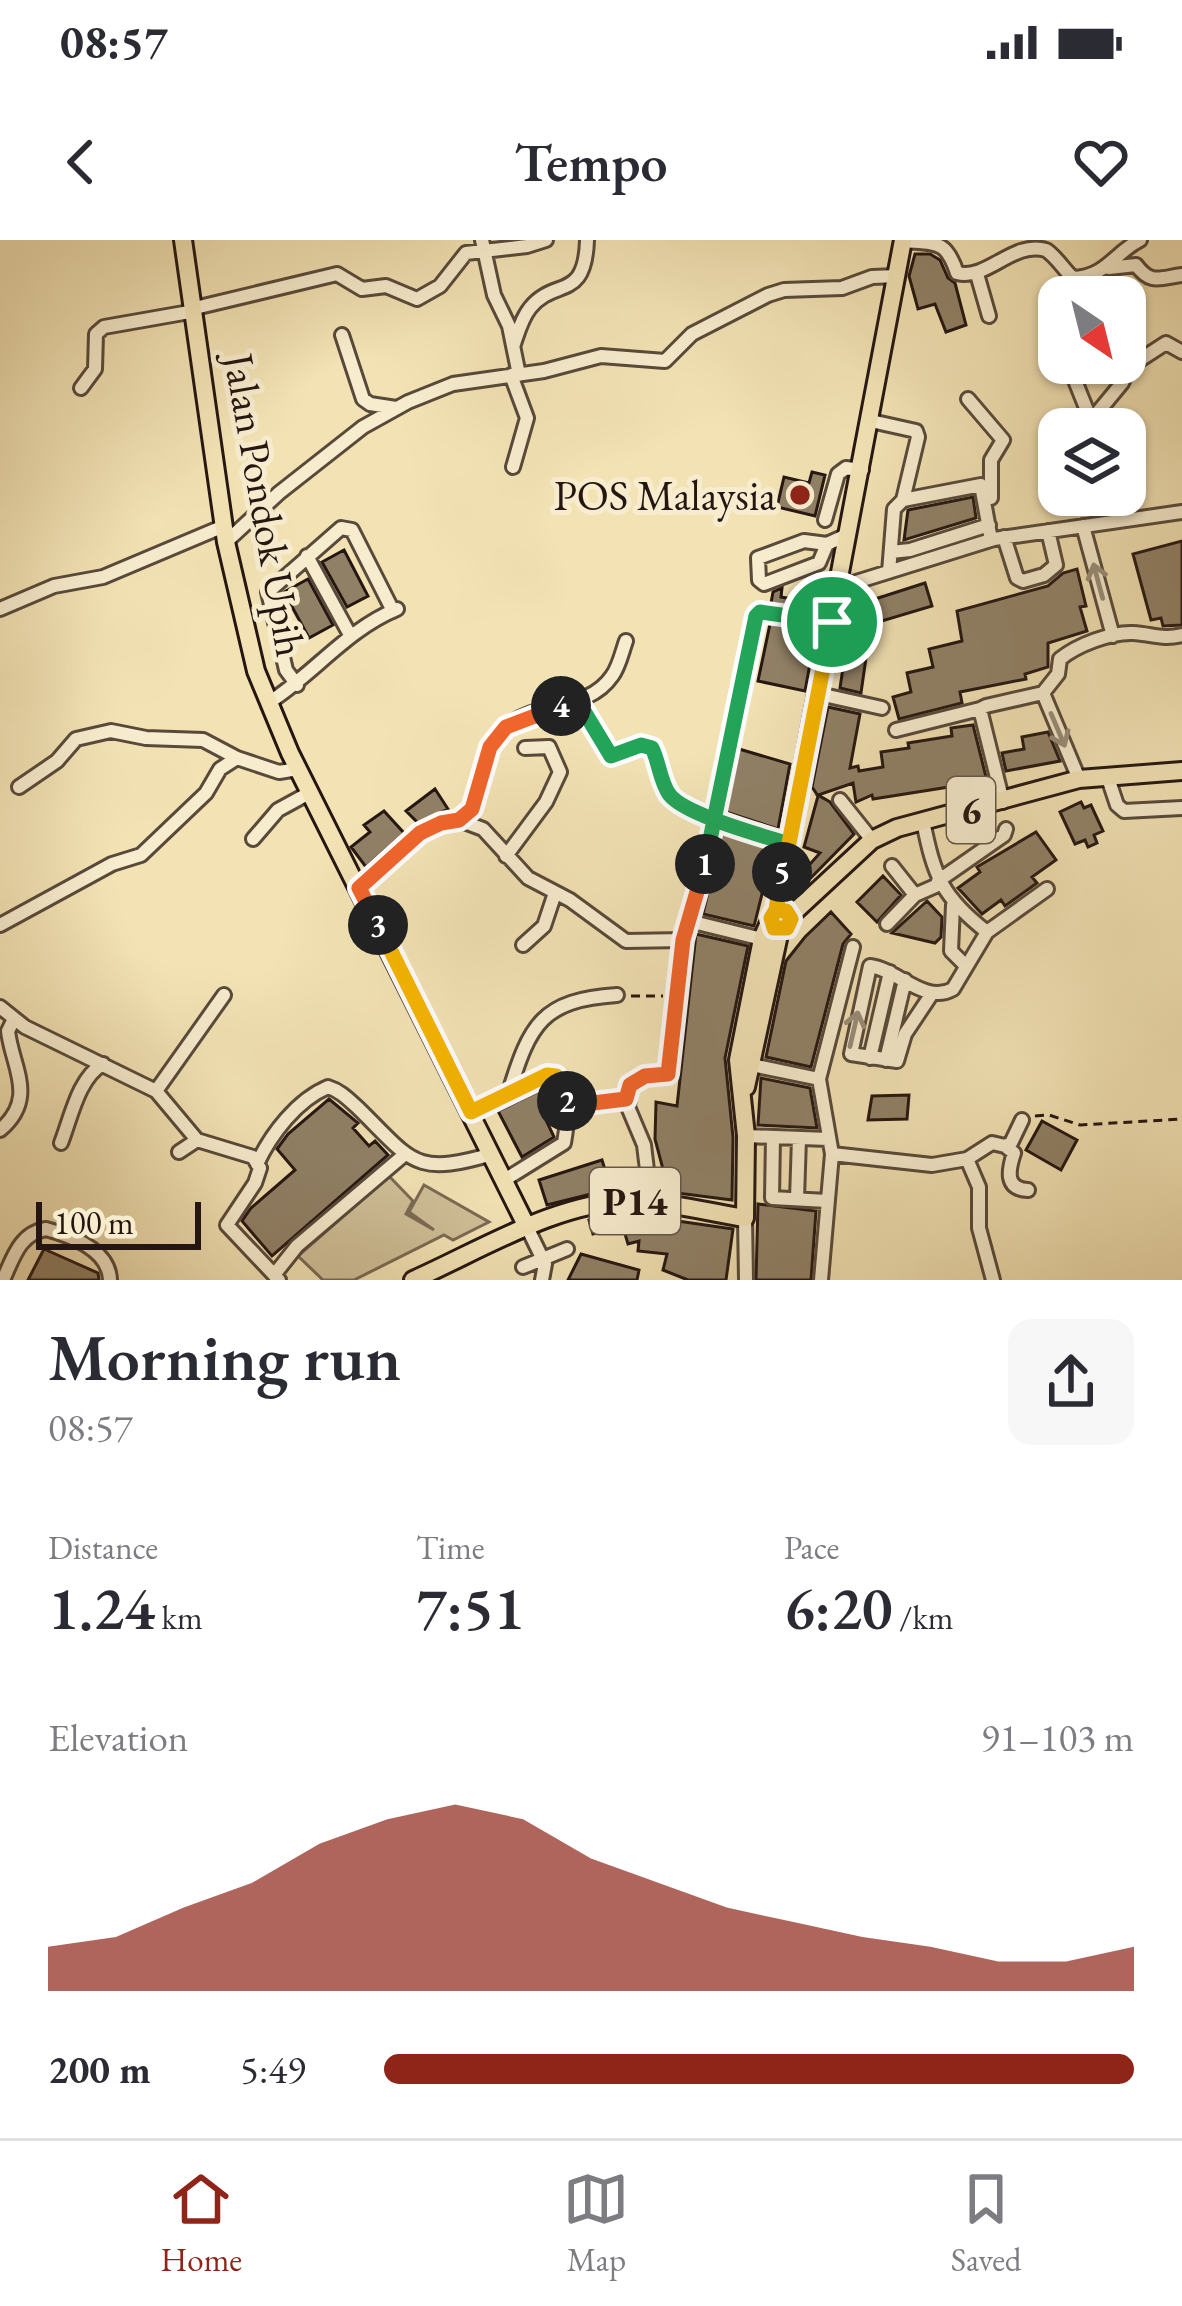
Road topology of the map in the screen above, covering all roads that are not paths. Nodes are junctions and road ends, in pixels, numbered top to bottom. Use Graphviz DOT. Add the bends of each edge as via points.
graph roads {
  1 [pos="183,240"];
  2 [pos="546,240"];
  3 [pos="587,240"];
  4 [pos="903,240"];
  5 [pos="1140,240"];
  6 [pos="1124,244"];
  7 [pos="483,245"];
  8 [pos="1109,268"];
  9 [pos="977,274"];
  10 [pos="1182,274"];
  11 [pos="896,276"];
  12 [pos="1071,276"];
  13 [pos="1091,276"];
  14 [pos="195,310"];
  15 [pos="989,316"];
  16 [pos="342,334"];
  17 [pos="513,347"];
  18 [pos="1182,352"];
  19 [pos="1146,354"];
  20 [pos="515,375"];
  21 [pos="81,388"];
  22 [pos="968,399"];
  23 [pos="396,408"];
  24 [pos="871,421"];
  25 [pos="513,467"];
  26 [pos="862,470"];
  27 [pos="903,500"];
  28 [pos="1182,512"];
  29 [pos="825,520"];
  30 [pos="1083,526"];
  31 [pos="993,528"];
  32 [pos="1048,531"];
  33 [pos="225,534"];
  34 [pos="849,534"];
  35 [pos="827,544"];
  36 [pos="891,552"];
  37 [pos="308,556"];
  38 [pos="890,572"];
  39 [pos="840,587"];
  40 [pos="0,609"];
  41 [pos="832,622"];
  42 [pos="350,635"];
  43 [pos="1182,635"];
  44 [pos="1113,636"];
  45 [pos="626,641"];
  46 [pos="297,685"];
  47 [pos="1043,693"];
  48 [pos="819,694"];
  49 [pos="268,704"];
  50 [pos="882,708"];
  51 [pos="980,709"];
  52 [pos="896,730"];
  53 [pos="526,748"];
  54 [pos="237,758"];
  55 [pos="298,769"];
  56 [pos="1182,771"];
  57 [pos="1107,775"];
  58 [pos="1079,778"];
  59 [pos="19,787"];
  60 [pos="310,792"];
  61 [pos="840,800"];
  62 [pos="1003,802"];
  63 [pos="1182,808"];
  64 [pos="713,819"];
  65 [pos="459,820"];
  66 [pos="923,821"];
  67 [pos="1006,829"];
  68 [pos="253,839"];
  69 [pos="872,840"];
  70 [pos="786,843"];
  71 [pos="506,856"];
  72 [pos="892,866"];
  73 [pos="939,882"];
  74 [pos="359,888"];
  75 [pos="1047,889"];
  76 [pos="555,892"];
  77 [pos="915,895"];
  78 [pos="952,904"];
  79 [pos="779,919"];
  80 [pos="689,920"];
  81 [pos="887,924"];
  82 [pos="0,925"];
  83 [pos="987,932"];
  84 [pos="954,934"];
  85 [pos="762,939"];
  86 [pos="683,940"];
  87 [pos="523,945"];
  88 [pos="853,947"];
  89 [pos="975,950"];
  90 [pos="966,966"];
  91 [pos="890,972"];
  92 [pos="904,980"];
  93 [pos="931,994"];
  94 [pos="224,995"];
  95 [pos="617,995"];
  96 [pos="0,1007"];
  97 [pos="14,1019"];
  98 [pos="870,1058"];
  99 [pos="886,1060"];
  100 [pos="103,1064"];
  101 [pos="752,1065"];
  102 [pos="820,1079"];
  103 [pos="156,1090"];
  104 [pos="508,1092"];
  105 [pos="744,1096"];
  106 [pos="471,1112"];
  107 [pos="1022,1120"];
  108 [pos="0,1130"];
  109 [pos="746,1136"];
  110 [pos="773,1138"];
  111 [pos="799,1138"];
  112 [pos="196,1139"];
  113 [pos="61,1143"];
  114 [pos="1005,1146"];
  115 [pos="830,1147"];
  116 [pos="179,1152"];
  117 [pos="492,1154"];
  118 [pos="404,1155"];
  119 [pos="967,1159"];
  120 [pos="257,1164"];
  121 [pos="506,1179"];
  122 [pos="1028,1190"];
  123 [pos="796,1199"];
  124 [pos="827,1201"];
  125 [pos="651,1203"];
  126 [pos="745,1217"];
  127 [pos="527,1227"];
  128 [pos="567,1249"];
  129 [pos="543,1259"];
  130 [pos="523,1268"];
  131 [pos="449,1273"];
  132 [pos="276,1278"];
  133 [pos="3,1280"];
  134 [pos="110,1280"];
  135 [pos="413,1280"];
  136 [pos="542,1280"];
  137 [pos="746,1280"];
  138 [pos="821,1280"];
  139 [pos="993,1280"];
  1 -- 14 [label="main road, Jalan Pondok Upih"];
  2 -- 7 [label="street"];
  3 -- 17 [label="street" via="579,276 534,304"];
  4 -- 9 [label="street" via="944,244 959,275"];
  4 -- 11 [label="main road, 6"];
  5 -- 6 [label="street"];
  6 -- 8 [label="street"];
  7 -- 14 [label="street" via="424,297 386,286 362,289 337,274"];
  7 -- 17 [label="street"];
  8 -- 10 [label="street" via="1136,265 1152,279"];
  8 -- 13 [label="street"];
  9 -- 12 [label="street" via="997,257 1033,246"];
  9 -- 15 [label="street"];
  11 -- 20 [label="street" via="768,295 692,334 665,361 610,355"];
  11 -- 24 [label="main road, 6"];
  14 -- 21 [label="street" via="104,327 96,334 95,369"];
  14 -- 33 [label="main road, Jalan Pondok Upih"];
  16 -- 23 [label="street" via="363,399"];
  17 -- 20 [label="street"];
  18 -- 19 [label="street" via="1166,343"];
  20 -- 23 [label="street" via="453,384"];
  20 -- 25 [label="street" via="527,418"];
  22 -- 31 [label="street" via="1004,440 991,460"];
  23 -- 33 [label="street"];
  24 -- 26 [label="main road, 6"];
  24 -- 27 [label="street" via="916,431"];
  26 -- 29 [label="street" via="838,474"];
  26 -- 34 [label="main road, 6"];
  27 -- 31 [label="street" via="978,484"];
  27 -- 36 [label="street" via="894,509"];
  28 -- 30 [label="street"];
  30 -- 32 [label="street"];
  44 -- 30 [label="street, one-way"];
  31 -- 32 [label="street"];
  31 -- 32 [label="street" via="1023,581 1056,565"];
  31 -- 36 [label="street"];
  31 -- 38 [label="street"];
  33 -- 40 [label="street"];
  33 -- 49 [label="main road, Jalan Pondok Upih"];
  34 -- 35 [label="street"];
  34 -- 39 [label="main road, 6"];
  35 -- 35 [label="street" via="819,563 759,580 758,558 804,541"];
  36 -- 38 [label="street"];
  37 -- 42 [label="street"];
  37 -- 42 [label="street" via="340,528 352,530 395,610"];
  37 -- 46 [label="street" via="268,598"];
  38 -- 39 [label="street"];
  39 -- 41 [label="main road, 6"];
  41 -- 48 [label="main road, 6"];
  41 -- 64 [label="street" via="756,616"];
  42 -- 46 [label="street"];
  43 -- 44 [label="street"];
  44 -- 47 [label="street" via="1065,654"];
  45 -- 65 [label="street" via="611,679 579,703 506,727 490,747 472,809"];
  46 -- 49 [label="street"];
  47 -- 51 [label="street"];
  47 -- 58 [label="street, one-way"];
  48 -- 50 [label="street"];
  48 -- 70 [label="main road, 6"];
  49 -- 55 [label="main road, Jalan Pondok Upih"];
  51 -- 52 [label="street"];
  51 -- 62 [label="street"];
  53 -- 71 [label="street" via="549,747 560,772"];
  54 -- 55 [label="street" via="279,772"];
  54 -- 59 [label="street" via="196,739 94,733"];
  54 -- 82 [label="street" via="141,855"];
  55 -- 60 [label="main road, Jalan Pondok Upih"];
  56 -- 57 [label="main road, 6"];
  57 -- 58 [label="main road, 6"];
  57 -- 63 [label="street" via="1124,811"];
  58 -- 62 [label="main road, 6"];
  60 -- 68 [label="street" via="278,810"];
  60 -- 74 [label="main road, Jalan Pondok Upih"];
  61 -- 69 [label="street"];
  62 -- 66 [label="main road, 6"];
  64 -- 70 [label="street"];
  64 -- 80 [label="street"];
  65 -- 71 [label="street" via="483,829"];
  65 -- 74 [label="street" via="420,833"];
  66 -- 69 [label="main road, 6"];
  66 -- 73 [label="street"];
  67 -- 73 [label="street"];
  69 -- 79 [label="main road, 6"];
  70 -- 79 [label="main road, 6"];
  71 -- 76 [label="street"];
  72 -- 77 [label="street"];
  73 -- 77 [label="street"];
  73 -- 78 [label="street"];
  74 -- 106 [label="main road, Jalan Pondok Upih"];
  75 -- 83 [label="street"];
  76 -- 86 [label="street" via="626,941"];
  76 -- 87 [label="street" via="544,926"];
  77 -- 81 [label="street"];
  78 -- 83 [label="street"];
  78 -- 84 [label="street"];
  79 -- 85 [label="main road, 6"];
  79 -- 101 [label="main road, 6"];
  80 -- 85 [label="street"];
  80 -- 86 [label="street"];
  83 -- 89 [label="street"];
  84 -- 89 [label="street"];
  84 -- 90 [label="street" via="951,953"];
  85 -- 105 [label="main road, 6" via="738,1060"];
  86 -- 125 [label="street" via="668,1074 645,1076 626,1099 644,1145"];
  88 -- 102 [label="street"];
  89 -- 90 [label="street"];
  90 -- 93 [label="street" via="952,989"];
  91 -- 92 [label="street"];
  91 -- 98 [label="street"];
  98 -- 91 [label="street, one-way" via="849,1050 868,969"];
  92 -- 93 [label="street"];
  92 -- 99 [label="street"];
  93 -- 99 [label="street" via="898,1059"];
  94 -- 103 [label="street"];
  95 -- 104 [label="street" via="567,1000 543,1020"];
  96 -- 97 [label="street"];
  97 -- 100 [label="street"];
  97 -- 108 [label="street" via="8,1031 21,1073 19,1099"];
  98 -- 99 [label="street"];
  100 -- 103 [label="street"];
  100 -- 113 [label="street" via="84,1084"];
  101 -- 102 [label="street"];
  101 -- 105 [label="main road, 6"];
  102 -- 115 [label="street"];
  103 -- 112 [label="street"];
  104 -- 106 [label="street"];
  104 -- 121 [label="street" via="556,1076 568,1106 564,1143"];
  105 -- 109 [label="main road, 6"];
  106 -- 117 [label="main road, Jalan Pondok Upih"];
  107 -- 114 [label="street"];
  109 -- 110 [label="street"];
  109 -- 126 [label="main road, 6"];
  110 -- 111 [label="street"];
  110 -- 123 [label="street" via="772,1198"];
  111 -- 115 [label="street"];
  111 -- 123 [label="street"];
  112 -- 116 [label="street"];
  112 -- 120 [label="street"];
  114 -- 119 [label="street" via="992,1143"];
  114 -- 122 [label="street" via="1014,1153 1011,1182"];
  115 -- 119 [label="street" via="932,1166"];
  115 -- 124 [label="street"];
  117 -- 118 [label="street" via="427,1166"];
  117 -- 121 [label="main road, Jalan Pondok Upih"];
  118 -- 120 [label="street" via="328,1087 273,1134"];
  118 -- 132 [label="street" via="297,1246"];
  119 -- 139 [label="street"];
  120 -- 132 [label="street" via="255,1183 227,1226"];
  121 -- 127 [label="main road, Jalan Pondok Upih"];
  123 -- 124 [label="street"];
  124 -- 138 [label="street"];
  125 -- 126 [label="main road, P14"];
  125 -- 127 [label="main road, P14" via="616,1202"];
  126 -- 137 [label="street"];
  127 -- 129 [label="street"];
  127 -- 131 [label="main road, P14"];
  128 -- 129 [label="street"];
  129 -- 130 [label="street"];
  129 -- 136 [label="street"];
  131 -- 135 [label="main road, P14"];
  133 -- 134 [label="street" via="28,1234 46,1229 98,1252"];
}
